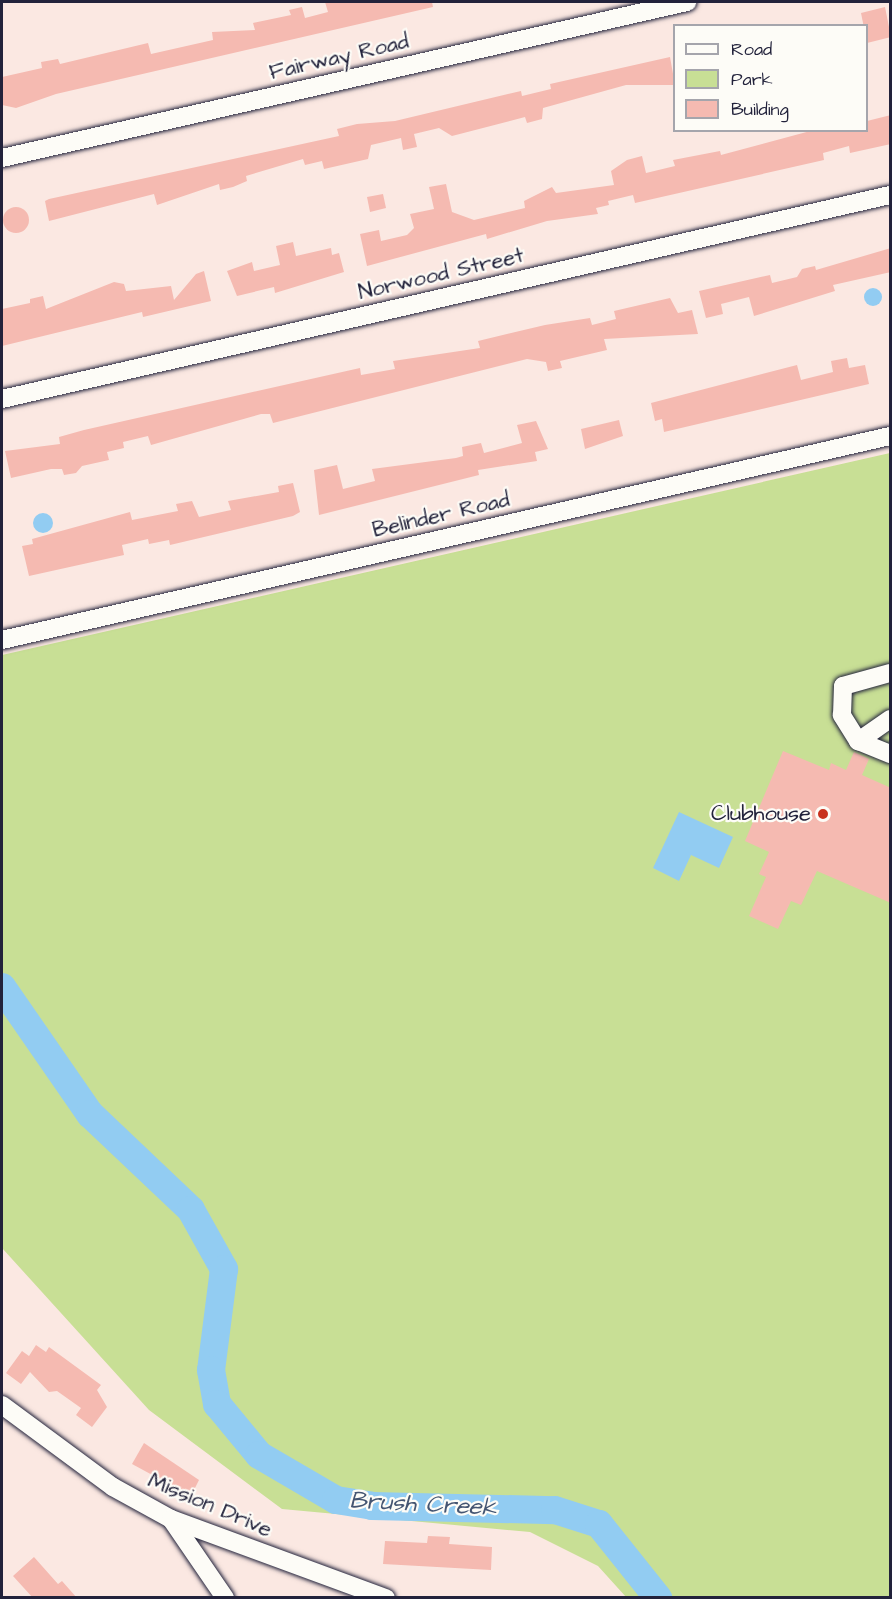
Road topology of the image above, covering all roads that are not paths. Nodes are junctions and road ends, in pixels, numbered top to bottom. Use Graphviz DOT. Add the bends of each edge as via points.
graph roads {
  1 [pos="687,2"];
  2 [pos="2,158"];
  3 [pos="891,195"];
  4 [pos="2,399"];
  5 [pos="891,436"];
  6 [pos="2,640"];
  7 [pos="891,673"];
  8 [pos="891,719"];
  9 [pos="858,741"];
  10 [pos="891,754"];
  11 [pos="2,1405"];
  12 [pos="171,1519"];
  13 [pos="225,1598"];
  14 [pos="386,1598"];
  1 -- 2 [label="street, Fairway Road"];
  3 -- 4 [label="street, Norwood Street"];
  5 -- 6 [label="street, Belinder Road"];
  7 -- 9 [label="street" via="843,687 842,715"];
  8 -- 9 [label="street"];
  9 -- 10 [label="street"];
  11 -- 12 [label="street, Mission Drive" via="112,1487"];
  12 -- 13 [label="street"];
  12 -- 14 [label="street, Mission Drive"];
}
